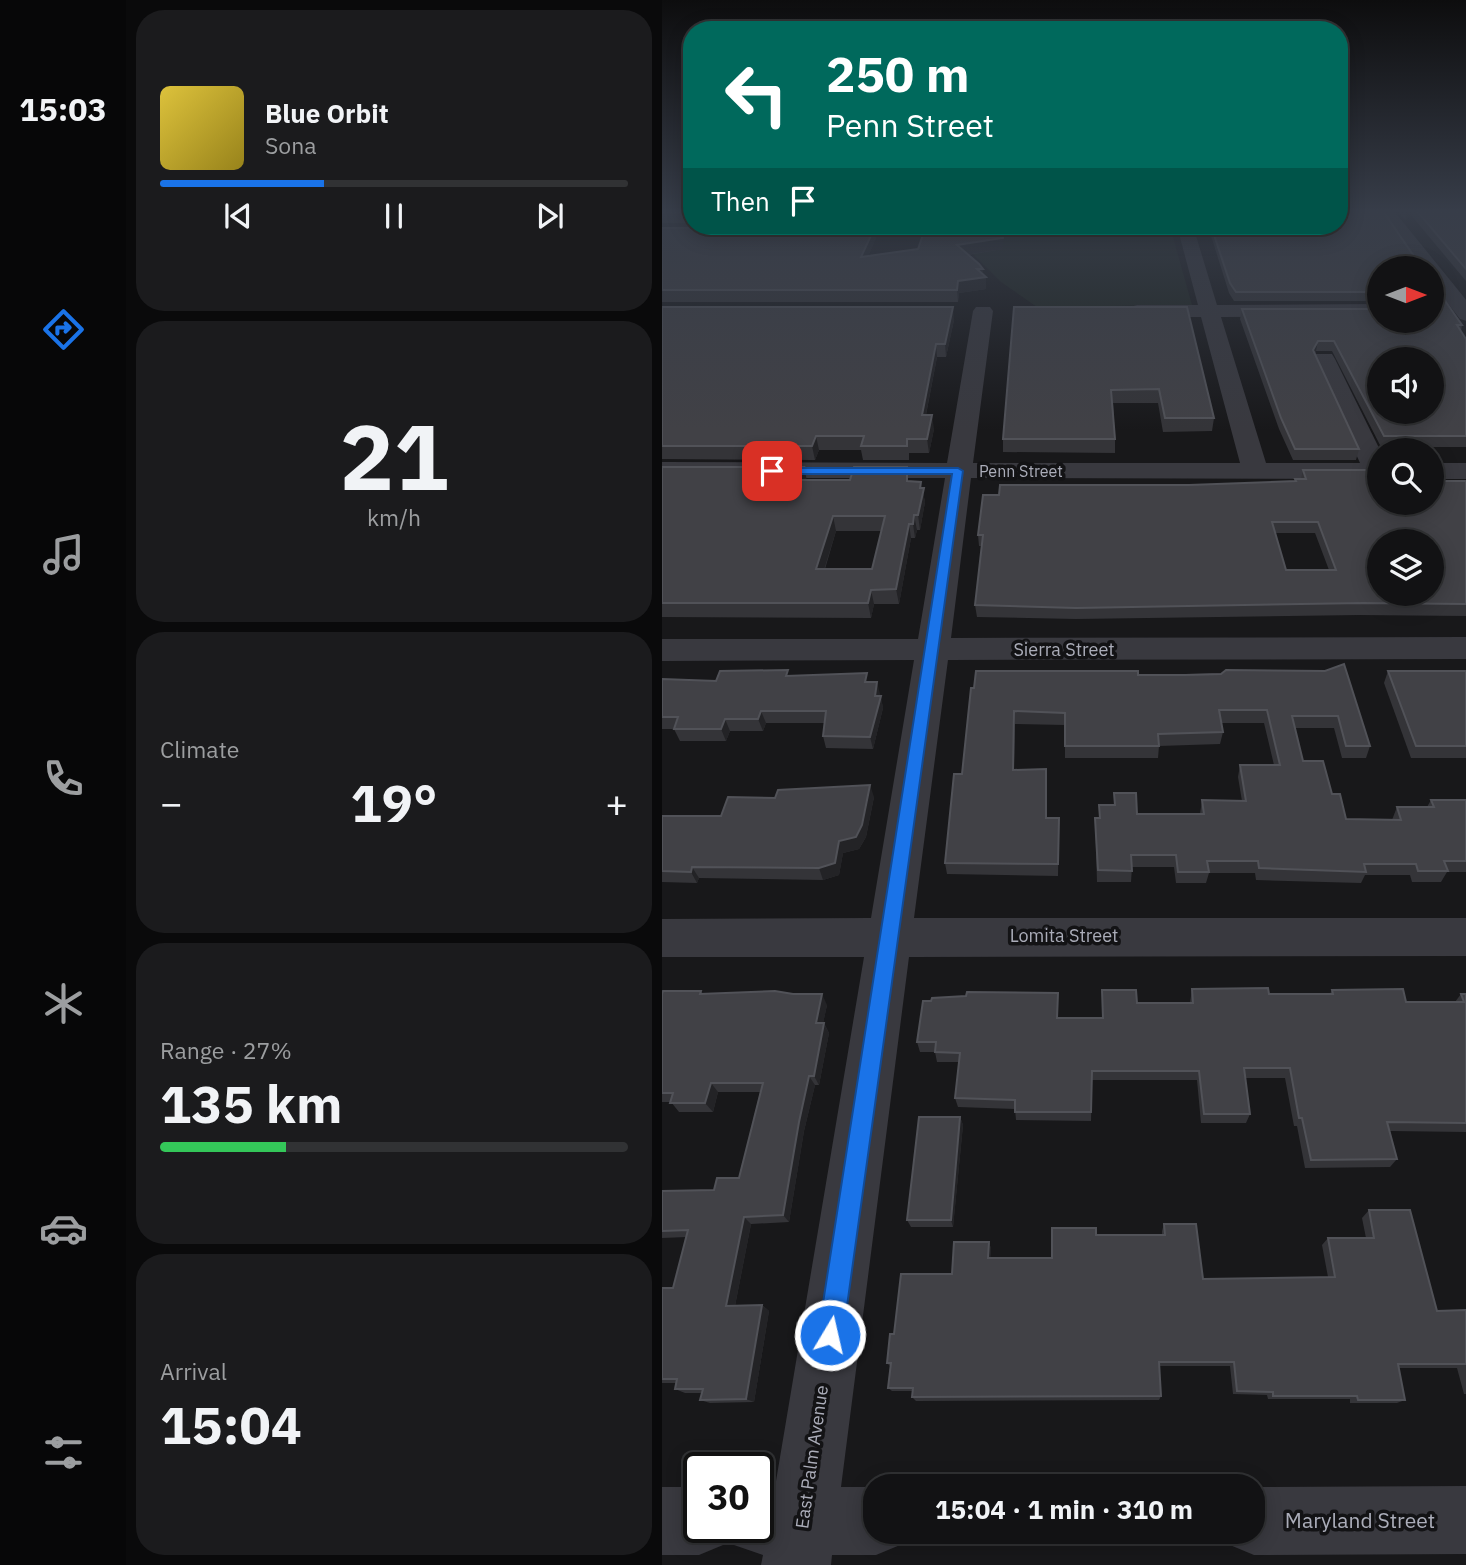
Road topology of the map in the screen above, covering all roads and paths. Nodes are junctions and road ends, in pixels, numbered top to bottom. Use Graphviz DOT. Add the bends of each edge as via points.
graph roads {
  1 [pos="1201,284"];
  2 [pos="1444,289"];
  3 [pos="1367,310"];
  4 [pos="987,311"];
  5 [pos="1112,311"];
  6 [pos="1209,311"];
  7 [pos="1459,311"];
  8 [pos="1325,359"];
  9 [pos="1367,448"];
  10 [pos="662,470"];
  11 [pos="958,471"];
  12 [pos="1255,471"];
  13 [pos="1367,471"];
  14 [pos="1444,471"];
  15 [pos="1466,471"];
  16 [pos="1466,648"];
  17 [pos="662,650"];
  18 [pos="933,651"];
  19 [pos="890,936"];
  20 [pos="1466,937"];
  21 [pos="662,938"];
  22 [pos="1466,1520"];
  23 [pos="662,1521"];
  24 [pos="683,1521"];
  25 [pos="1265,1521"];
  26 [pos="863,1523"];
  27 [pos="786,1536"];
  1 -- 6 [label="street"];
  2 -- 7 [label="street"];
  3 -- 6 [label="street"];
  4 -- 11 [label="street, East Palm Avenue"];
  5 -- 6 [label="street"];
  6 -- 12 [label="street"];
  8 -- 9 [label="street"];
  10 -- 11 [label="street, Penn Street"];
  11 -- 12 [label="street, Penn Street"];
  11 -- 18 [label="street, East Palm Avenue"];
  12 -- 13 [label="street, Penn Street"];
  14 -- 15 [label="street"];
  16 -- 18 [label="street, Sierra Street"];
  17 -- 18 [label="street, Sierra Street"];
  18 -- 19 [label="street, East Palm Avenue"];
  19 -- 20 [label="street, Lomita Street"];
  19 -- 21 [label="street, Lomita Street"];
  19 -- 27 [label="street, East Palm Avenue"];
  22 -- 25 [label="street, Maryland Street"];
  23 -- 24 [label="street"];
  26 -- 27 [label="street"];
}
